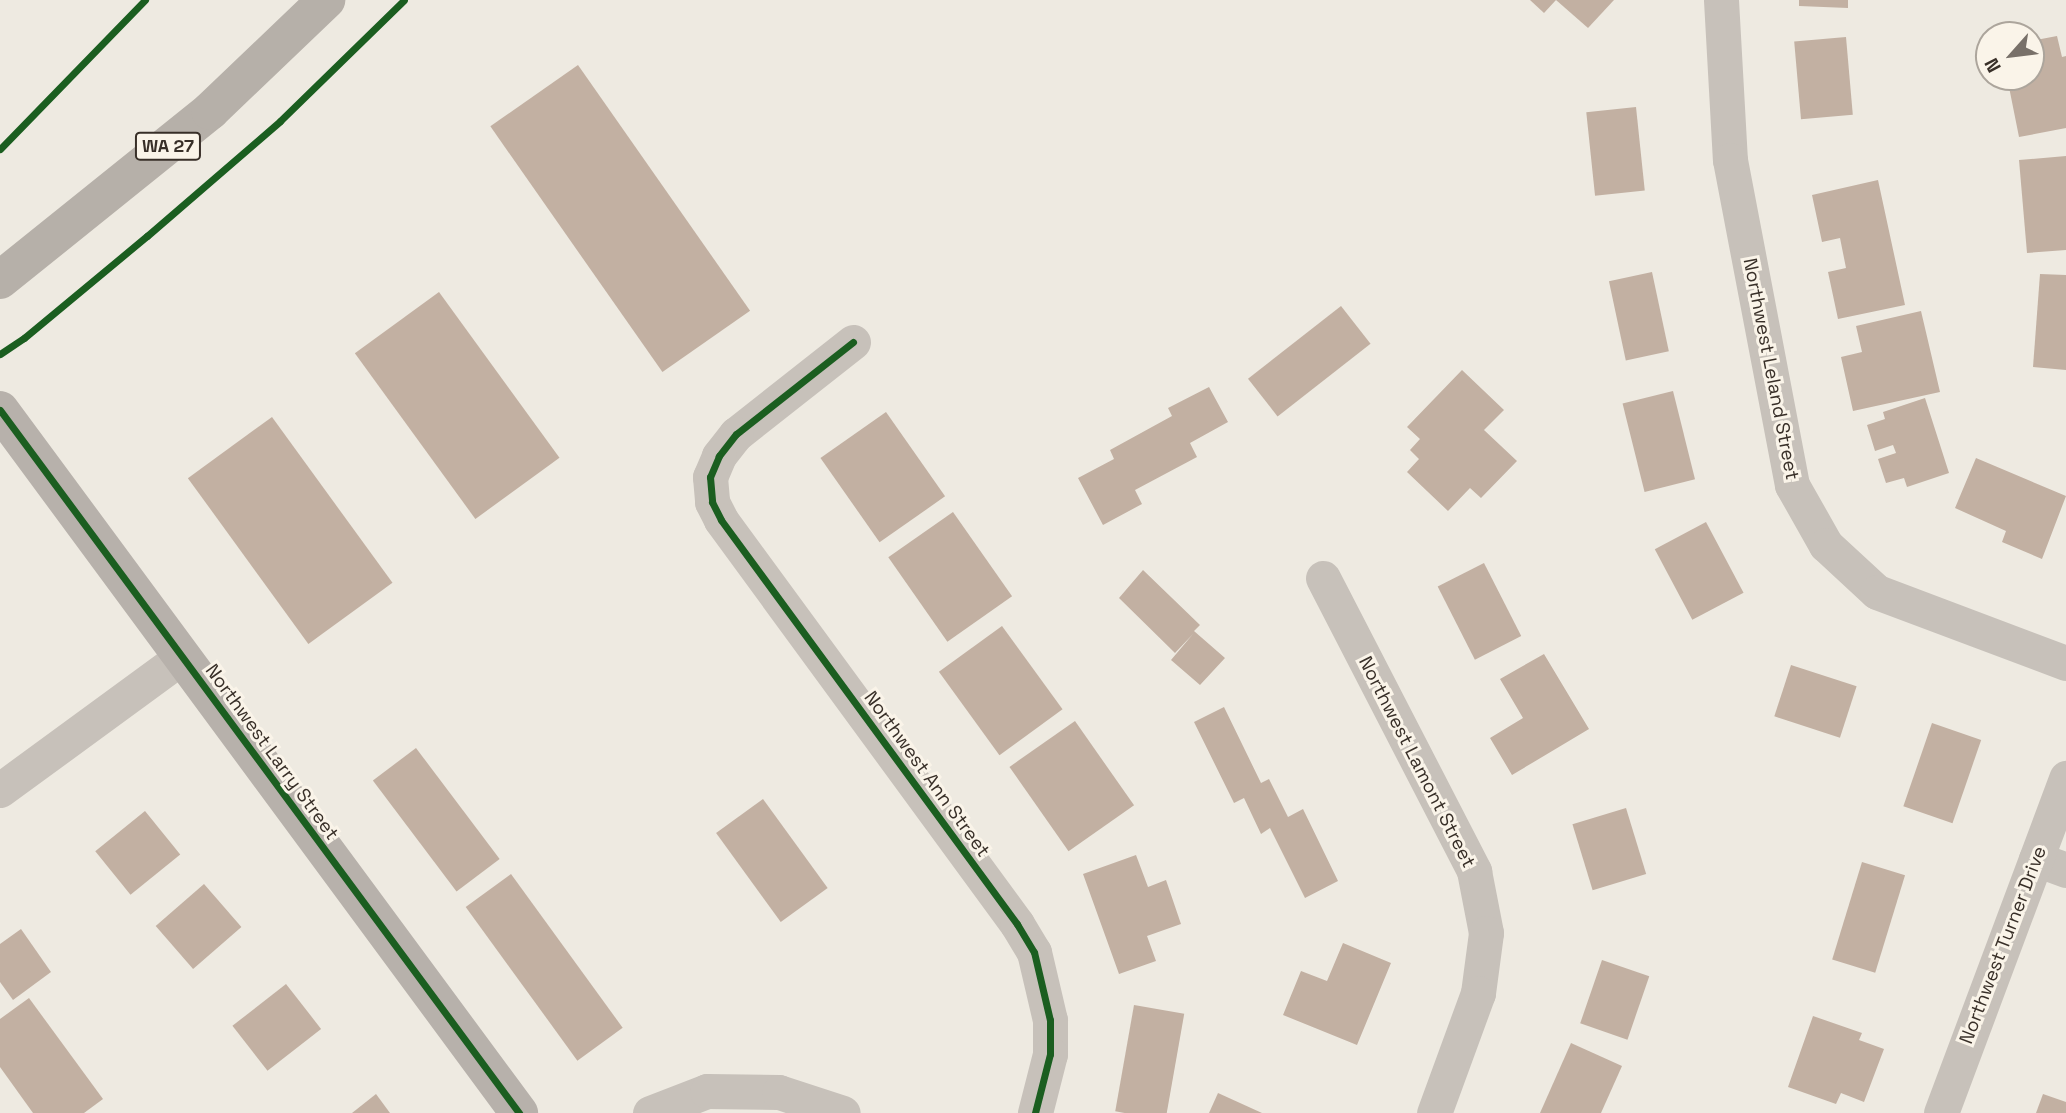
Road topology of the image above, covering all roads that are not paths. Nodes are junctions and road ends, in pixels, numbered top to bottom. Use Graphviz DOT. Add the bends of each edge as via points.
graph roads {
  1 [pos="326,0"];
  2 [pos="1721,0"];
  3 [pos="0,279"];
  4 [pos="853,342"];
  5 [pos="0,410"];
  6 [pos="1322,578"];
  7 [pos="182,657"];
  8 [pos="2066,663"];
  9 [pos="2066,778"];
  10 [pos="0,790"];
  11 [pos="2051,864"];
  12 [pos="519,1113"];
  13 [pos="650,1113"];
  14 [pos="843,1113"];
  15 [pos="1035,1113"];
  16 [pos="1434,1113"];
  17 [pos="1941,1113"];
  1 -- 3 [label="main road, WA 27" via="210,111"];
  2 -- 8 [label="street, Northwest Leland Street" via="1730,160 1792,485 1826,545 1877,592"];
  4 -- 15 [label="street, Northwest Ann Street" via="736,434 710,477 712,502 1034,952 1051,1020 1050,1054"];
  5 -- 7 [label="street, Northwest Larry Street"];
  6 -- 16 [label="street, Northwest Lamont Street" via="1474,871 1486,933 1478,993"];
  7 -- 10 [label="street"];
  7 -- 12 [label="street, Northwest Larry Street"];
  9 -- 11 [label="street, Northwest Turner Drive"];
  11 -- 17 [label="street, Northwest Turner Drive"];
  13 -- 14 [label="street" via="707,1091 779,1092"];
}
